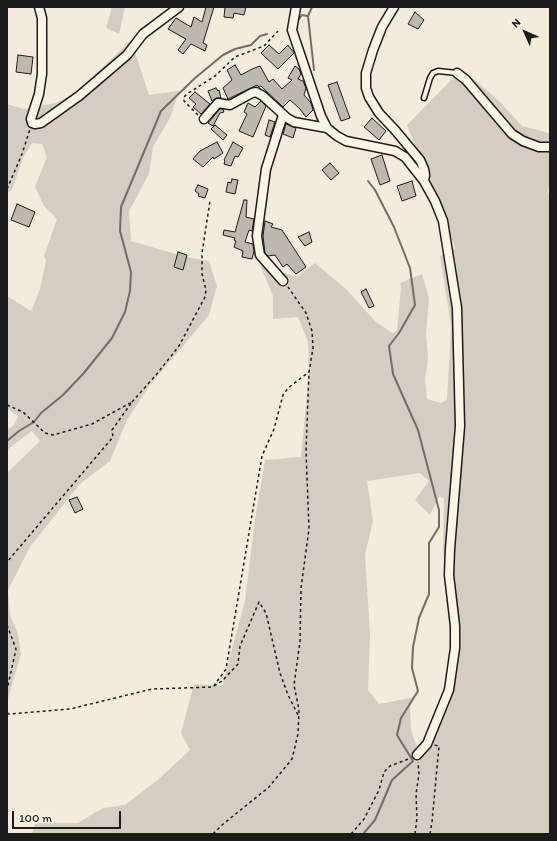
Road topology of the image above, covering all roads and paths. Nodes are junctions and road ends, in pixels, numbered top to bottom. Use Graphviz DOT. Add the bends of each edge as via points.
graph roads {
  1 [pos="39,7"];
  2 [pos="179,7"];
  3 [pos="296,7"];
  4 [pos="394,7"];
  5 [pos="278,32"];
  6 [pos="457,73"];
  7 [pos="424,98"];
  8 [pos="283,115"];
  9 [pos="204,119"];
  10 [pos="32,123"];
  11 [pos="327,128"];
  12 [pos="550,148"];
  13 [pos="424,181"];
  14 [pos="7,189"];
  15 [pos="210,201"];
  16 [pos="283,281"];
  17 [pos="309,372"];
  18 [pos="132,402"];
  19 [pos="7,405"];
  20 [pos="7,562"];
  21 [pos="7,625"];
  22 [pos="213,687"];
  23 [pos="7,690"];
  24 [pos="7,713"];
  25 [pos="299,717"];
  26 [pos="427,744"];
  27 [pos="417,755"];
  28 [pos="404,761"];
  29 [pos="213,834"];
  30 [pos="351,834"];
  31 [pos="415,834"];
  32 [pos="430,834"];
  1 -- 10 [label="street" via="42,18 42,74"];
  2 -- 10 [label="street" via="143,34 127,55 79,96 42,123"];
  3 -- 11 [label="street" via="292,30"];
  4 -- 13 [label="street" via="382,27 373,50 366,73 366,88 379,113 420,160 424,169"];
  5 -- 9 [label="path" via="264,46 235,57 215,76 185,96 188,107"];
  6 -- 7 [label="lane" via="434,73"];
  6 -- 12 [label="street" via="512,134 539,147"];
  8 -- 9 [label="street" via="264,96 256,92 230,104 218,103"];
  8 -- 11 [label="street" via="294,122"];
  8 -- 16 [label="street" via="266,169 257,236 260,255"];
  10 -- 14 [label="path"];
  11 -- 13 [label="street" via="346,141 395,151 405,157"];
  13 -- 26 [label="street" via="442,221 457,308 460,426 449,575 455,648 449,690"];
  15 -- 18 [label="path" via="202,254 205,297 179,346"];
  16 -- 17 [label="path" via="306,313 312,331 313,348"];
  17 -- 22 [label="path" via="282,395 274,429 262,456 226,669"];
  17 -- 25 [label="path" via="306,451 309,529 301,588 300,641 294,685"];
  18 -- 19 [label="path" via="92,424 53,435 45,433 23,412"];
  18 -- 20 [label="path" via="112,430 113,437"];
  21 -- 23 [label="path" via="16,649"];
  22 -- 24 [label="path" via="152,689 70,709"];
  22 -- 25 [label="path" via="238,664 240,646 259,602 266,613 280,673"];
  25 -- 29 [label="path" via="292,760 269,788"];
  26 -- 27 [label="street"];
  26 -- 32 [label="path" via="439,746"];
  27 -- 31 [label="path" via="419,774"];
  28 -- 30 [label="path" via="390,766 384,772 379,790 364,819"];
}
